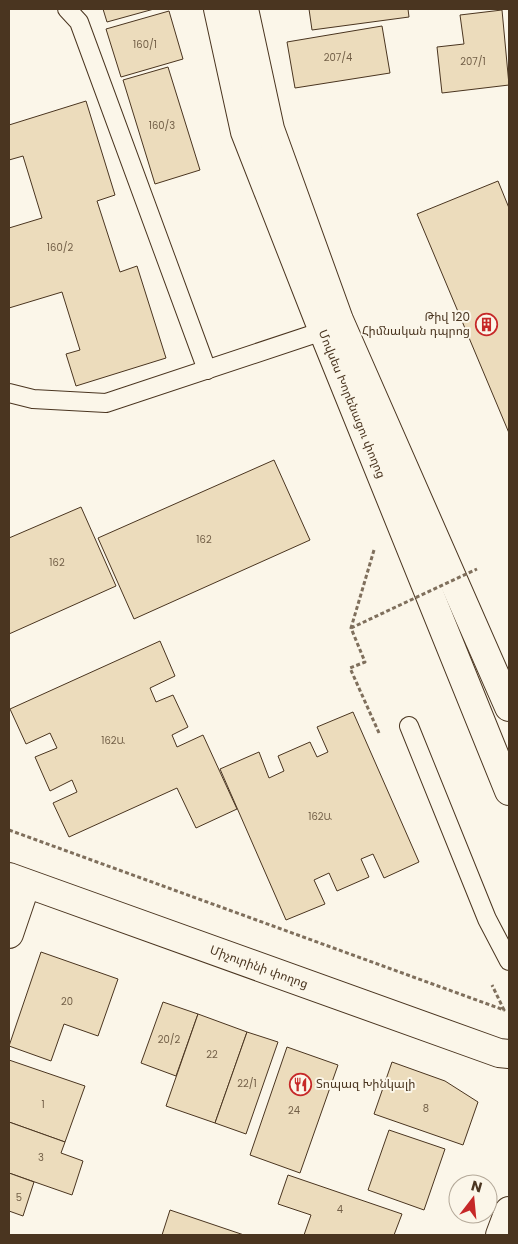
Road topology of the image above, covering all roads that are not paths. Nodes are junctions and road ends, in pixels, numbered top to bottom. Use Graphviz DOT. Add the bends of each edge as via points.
graph roads {
  1 [pos="67,9"];
  2 [pos="218,9"];
  3 [pos="244,9"];
  4 [pos="323,331"];
  5 [pos="206,370"];
  6 [pos="9,393"];
  7 [pos="509,707"];
  8 [pos="410,726"];
  9 [pos="509,791"];
  10 [pos="18,881"];
  11 [pos="9,934"];
  12 [pos="509,961"];
  13 [pos="509,1054"];
  14 [pos="509,1211"];
  15 [pos="500,1235"];
  1 -- 5 [label="lane" via="79,22"];
  2 -- 4 [label="main road, Մովսես Խորենացու փողոց" via="245,132"];
  3 -- 7 [label="main road, Մովսես Խորենացու փողոց" via="270,129 339,320"];
  4 -- 5 [label="lane"];
  4 -- 9 [label="main road, Մովսես Խորենացու փողոց"];
  5 -- 6 [label="lane" via="106,403 33,400"];
  8 -- 12 [label="lane" via="488,919"];
  10 -- 11 [label="main road"];
  10 -- 13 [label="main road, Միչուրինի փողոց" via="498,1053"];
  14 -- 15 [label="main road"];
}
